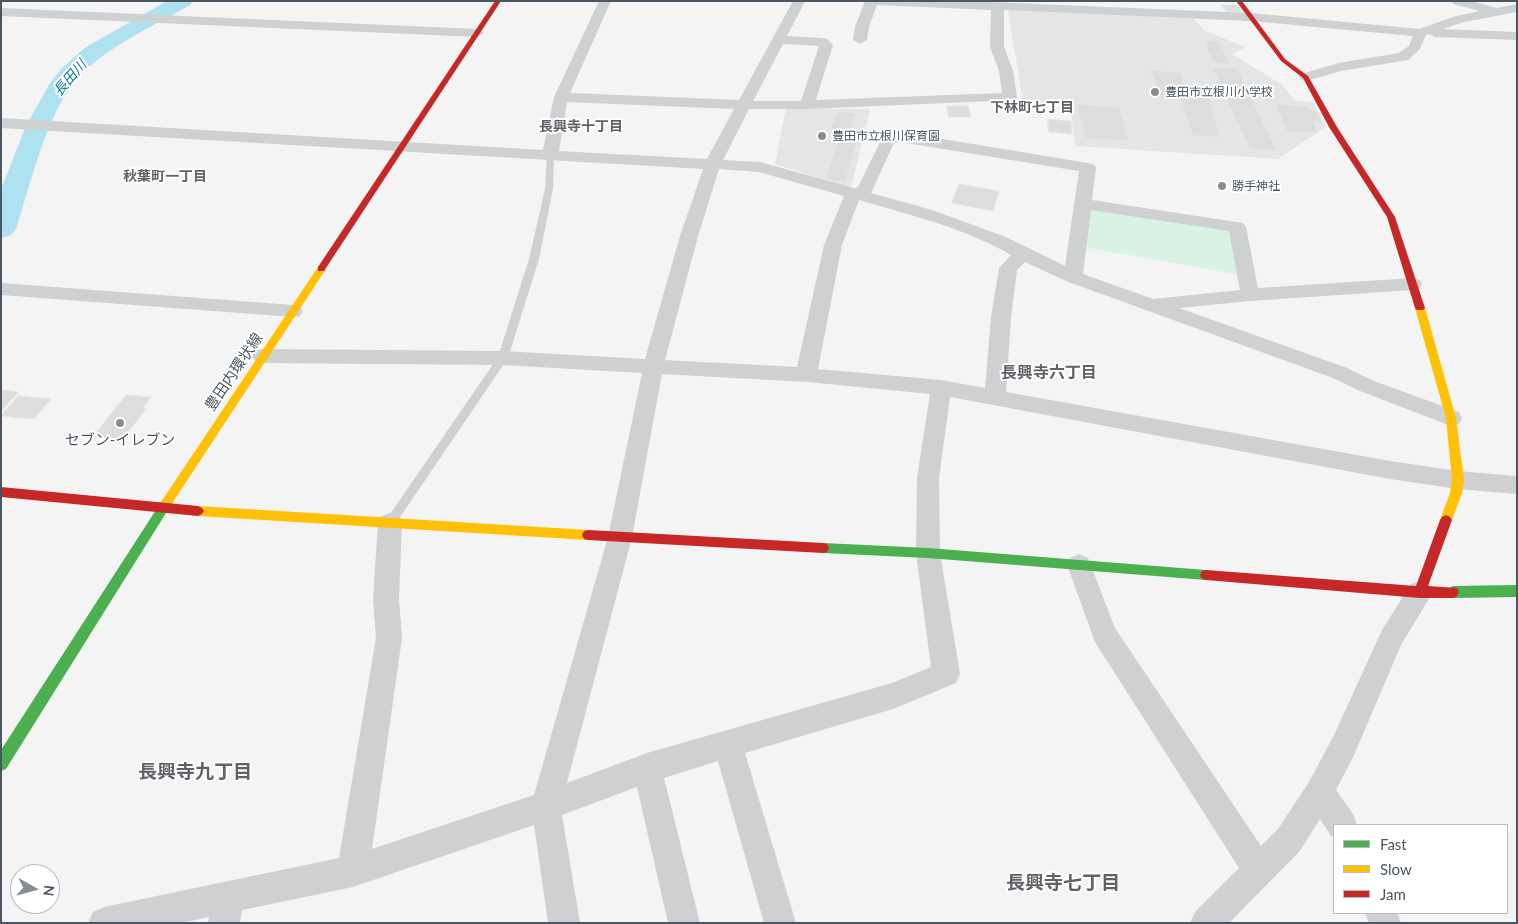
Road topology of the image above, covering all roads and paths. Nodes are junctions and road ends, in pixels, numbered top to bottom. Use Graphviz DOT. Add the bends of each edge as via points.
graph roads {
  1 [pos="498,1"];
  2 [pos="605,1"];
  3 [pos="799,1"];
  4 [pos="872,1"];
  5 [pos="1239,1"];
  6 [pos="1458,1"];
  7 [pos="1042,5"];
  8 [pos="998,7"];
  9 [pos="1517,8"];
  10 [pos="1,12"];
  11 [pos="1494,12"];
  12 [pos="1251,17"];
  13 [pos="1424,32"];
  14 [pos="477,33"];
  15 [pos="1517,36"];
  16 [pos="780,40"];
  17 [pos="860,40"];
  18 [pos="1306,77"];
  19 [pos="561,97"];
  20 [pos="744,105"];
  21 [pos="807,105"];
  22 [pos="1,123"];
  23 [pos="402,146"];
  24 [pos="550,154"];
  25 [pos="713,163"];
  26 [pos="853,194"];
  27 [pos="1084,204"];
  28 [pos="1023,254"];
  29 [pos="1074,276"];
  30 [pos="1413,284"];
  31 [pos="1,290"];
  32 [pos="1250,295"];
  33 [pos="1151,304"];
  34 [pos="293,311"];
  35 [pos="262,356"];
  36 [pos="503,358"];
  37 [pos="653,367"];
  38 [pos="808,375"];
  39 [pos="941,388"];
  40 [pos="995,397"];
  41 [pos="1451,418"];
  42 [pos="1458,480"];
  43 [pos="1517,486"];
  44 [pos="1,492"];
  45 [pos="162,509"];
  46 [pos="390,523"];
  47 [pos="620,537"];
  48 [pos="928,553"];
  49 [pos="1079,565"];
  50 [pos="1517,591"];
  51 [pos="1420,592"];
  52 [pos="728,744"];
  53 [pos="1,764"];
  54 [pos="647,768"];
  55 [pos="1319,792"];
  56 [pos="546,806"];
  57 [pos="1341,824"];
  58 [pos="353,871"];
  59 [pos="1259,871"];
  60 [pos="226,910"];
  61 [pos="104,923"];
  62 [pos="564,923"];
  63 [pos="684,923"];
  64 [pos="780,923"];
  65 [pos="1206,923"];
  1 -- 14 [label="street, 豊田内環状線"];
  2 -- 19 [label="street"];
  3 -- 16 [label="street"];
  4 -- 8 [label="street"];
  4 -- 17 [label="street"];
  5 -- 12 [label="street"];
  6 -- 11 [label="street"];
  7 -- 8 [label="street"];
  7 -- 12 [label="street"];
  8 -- 21 [label="street" via="997,47 1006,71 1010,97"];
  9 -- 11 [label="street"];
  10 -- 14 [label="street"];
  11 -- 13 [label="street"];
  12 -- 13 [label="street"];
  12 -- 18 [label="street" via="1283,60"];
  13 -- 15 [label="street"];
  13 -- 18 [label="street" via="1411,53 1403,57 1339,67"];
  14 -- 23 [label="street, 豊田内環状線"];
  16 -- 20 [label="street"];
  16 -- 21 [label="street" via="822,42 826,45"];
  18 -- 30 [label="street" via="1333,127 1391,217"];
  19 -- 20 [label="street"];
  19 -- 24 [label="street"];
  20 -- 21 [label="street"];
  20 -- 25 [label="street"];
  22 -- 23 [label="street"];
  23 -- 24 [label="street"];
  23 -- 34 [label="street, 豊田内環状線"];
  24 -- 25 [label="street"];
  24 -- 36 [label="lane" via="549,189 534,259"];
  25 -- 26 [label="street" via="760,167"];
  25 -- 37 [label="street"];
  26 -- 27 [label="street" via="865,190 888,139 900,137 1009,147 1088,168"];
  26 -- 28 [label="street" via="926,214 1000,241"];
  26 -- 38 [label="street" via="833,246 807,365"];
  27 -- 29 [label="street"];
  27 -- 32 [label="street" via="1237,227"];
  28 -- 29 [label="street"];
  28 -- 40 [label="street" via="1008,268"];
  29 -- 33 [label="street"];
  30 -- 32 [label="street"];
  30 -- 41 [label="street"];
  31 -- 34 [label="street"];
  32 -- 33 [label="street"];
  33 -- 41 [label="street" via="1340,373"];
  34 -- 35 [label="street, 豊田内環状線"];
  35 -- 36 [label="street"];
  35 -- 45 [label="street, 豊田内環状線"];
  36 -- 37 [label="street"];
  36 -- 46 [label="lane"];
  37 -- 38 [label="street"];
  37 -- 47 [label="street"];
  38 -- 39 [label="street"];
  39 -- 40 [label="street"];
  39 -- 48 [label="street" via="928,478"];
  40 -- 42 [label="street"];
  41 -- 42 [label="street"];
  42 -- 43 [label="street"];
  42 -- 51 [label="street"];
  44 -- 45 [label="street"];
  45 -- 46 [label="street"];
  45 -- 53 [label="street, 豊田内環状線"];
  46 -- 47 [label="street"];
  46 -- 58 [label="street" via="386,599 389,638"];
  47 -- 48 [label="street"];
  47 -- 56 [label="street"];
  48 -- 49 [label="street"];
  48 -- 52 [label="street" via="946,674 893,696"];
  49 -- 51 [label="street"];
  49 -- 59 [label="street" via="1104,634"];
  50 -- 51 [label="street"];
  51 -- 55 [label="street" via="1391,638"];
  52 -- 54 [label="street"];
  52 -- 64 [label="street"];
  54 -- 56 [label="street"];
  54 -- 63 [label="street"];
  55 -- 57 [label="street"];
  55 -- 59 [label="street" via="1289,840"];
  56 -- 58 [label="street"];
  56 -- 62 [label="street"];
  58 -- 60 [label="street"];
  59 -- 65 [label="street"];
  60 -- 61 [label="street"];
}
